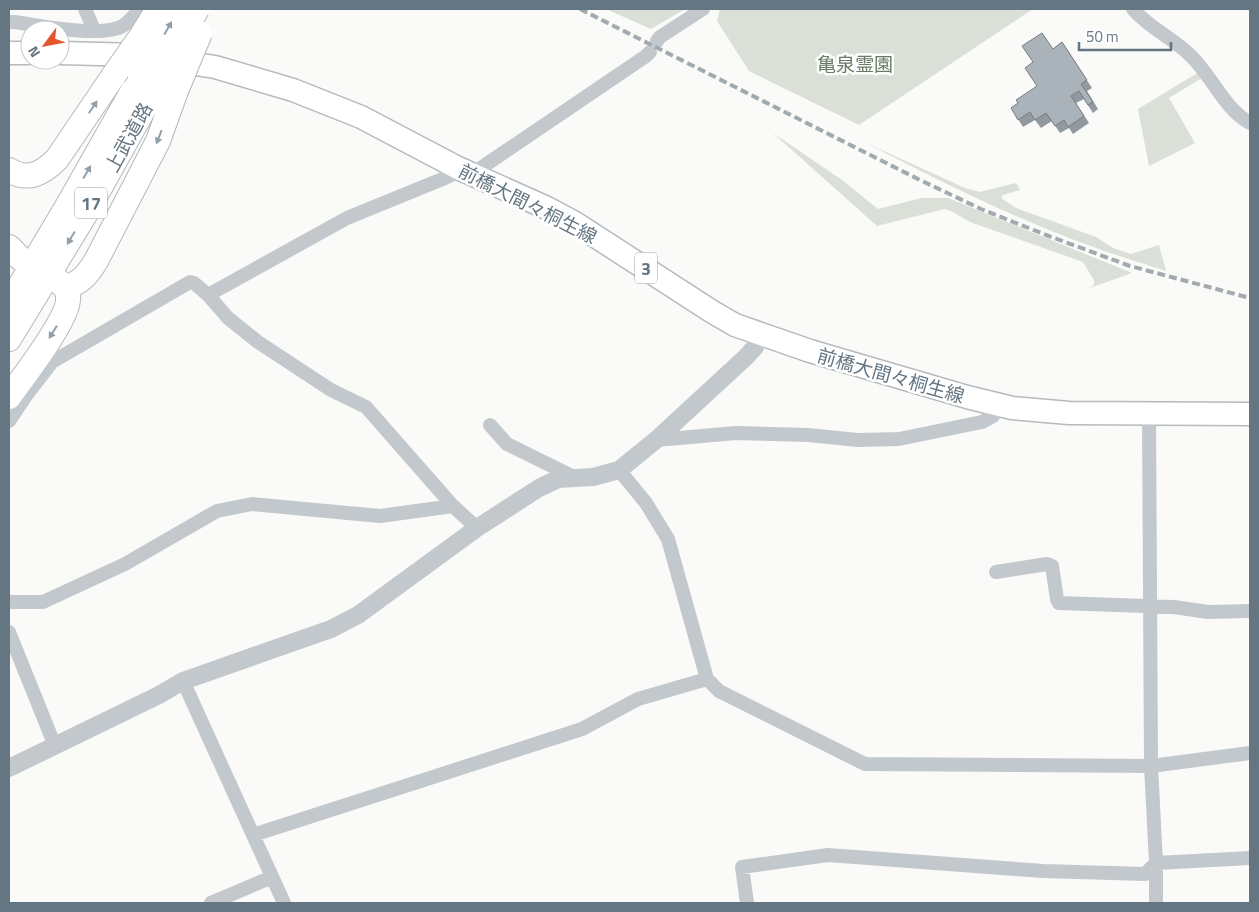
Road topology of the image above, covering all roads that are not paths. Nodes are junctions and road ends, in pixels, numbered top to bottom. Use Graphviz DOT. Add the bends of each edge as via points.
graph roads {
  1 [pos="85,9"];
  2 [pos="140,9"];
  3 [pos="158,9"];
  4 [pos="179,9"];
  5 [pos="197,9"];
  6 [pos="210,9"];
  7 [pos="703,9"];
  8 [pos="1133,9"];
  9 [pos="9,22"];
  10 [pos="94,30"];
  11 [pos="70,53"];
  12 [pos="157,86"];
  13 [pos="1250,123"];
  14 [pos="9,170"];
  15 [pos="465,171"];
  16 [pos="208,295"];
  17 [pos="9,304"];
  18 [pos="760,334"];
  19 [pos="9,339"];
  20 [pos="9,397"];
  21 [pos="1000,405"];
  22 [pos="1149,413"];
  23 [pos="1250,414"];
  24 [pos="9,421"];
  25 [pos="490,425"];
  26 [pos="656,440"];
  27 [pos="619,470"];
  28 [pos="577,478"];
  29 [pos="454,506"];
  30 [pos="477,528"];
  31 [pos="996,572"];
  32 [pos="9,602"];
  33 [pos="1151,606"];
  34 [pos="1250,611"];
  35 [pos="9,632"];
  36 [pos="707,679"];
  37 [pos="183,682"];
  38 [pos="56,746"];
  39 [pos="1250,753"];
  40 [pos="1151,766"];
  41 [pos="9,768"];
  42 [pos="253,835"];
  43 [pos="1250,858"];
  44 [pos="1156,863"];
  45 [pos="272,877"];
  46 [pos="211,903"];
  47 [pos="284,903"];
  48 [pos="747,903"];
  49 [pos="1156,903"];
  1 -- 10 [label="street"];
  2 -- 10 [label="street" via="118,28"];
  14 -- 3 [label="highway, one-way, bridge" via="15,175 32,176 57,159"];
  12 -- 4 [label="highway, 上武道路 / 17, one-way, bridge"];
  5 -- 12 [label="highway, 上武道路 / 17, bridge"];
  6 -- 12 [label="highway, bridge"];
  7 -- 15 [label="street" via="660,37 646,56"];
  8 -- 13 [label="street" via="1191,56 1235,111"];
  9 -- 10 [label="street" via="71,31"];
  11 -- 15 [label="main road, 前橋大間々桐生線 / 3" via="139,55 215,67 319,100 393,133"];
  17 -- 12 [label="highway, 上武道路 / 17, one-way" via="68,204"];
  12 -- 19 [label="highway, 上武道路 / 17, one-way" via="86,213"];
  12 -- 20 [label="highway, one-way" via="158,141 87,276 75,285 61,284 68,301 65,312"];
  15 -- 16 [label="street" via="347,218"];
  15 -- 18 [label="main road, 前橋大間々桐生線 / 3" via="575,223 711,311"];
  16 -- 24 [label="street" via="190,282 52,362"];
  16 -- 29 [label="street" via="228,318 258,342 331,390 366,407"];
  18 -- 21 [label="main road, 前橋大間々桐生線 / 3"];
  18 -- 26 [label="street" via="746,357"];
  21 -- 22 [label="main road, 前橋大間々桐生線 / 3" via="1036,411"];
  21 -- 26 [label="street" via="993,416 982,422 899,439 858,440 736,433"];
  22 -- 23 [label="main road, 前橋大間々桐生線 / 3"];
  22 -- 33 [label="street"];
  25 -- 28 [label="street" via="507,444"];
  26 -- 27 [label="street"];
  27 -- 28 [label="street"];
  27 -- 36 [label="street" via="646,503 668,539"];
  28 -- 30 [label="street" via="558,480 539,488"];
  29 -- 30 [label="street"];
  29 -- 32 [label="street" via="380,516 252,504 217,511 125,564 43,602"];
  30 -- 37 [label="street" via="343,623"];
  31 -- 33 [label="street" via="1047,564 1052,566 1060,603"];
  33 -- 34 [label="street" via="1208,612"];
  33 -- 40 [label="street"];
  35 -- 38 [label="street"];
  36 -- 40 [label="street" via="719,691 865,764"];
  36 -- 42 [label="street" via="638,699 582,728"];
  37 -- 38 [label="street"];
  37 -- 42 [label="street"];
  38 -- 41 [label="street"];
  39 -- 40 [label="street"];
  40 -- 44 [label="street"];
  42 -- 45 [label="street"];
  43 -- 44 [label="street"];
  44 -- 48 [label="street" via="1145,874 1043,871 828,855 742,867"];
  44 -- 49 [label="street"];
  45 -- 46 [label="street"];
  45 -- 47 [label="street"];
}
